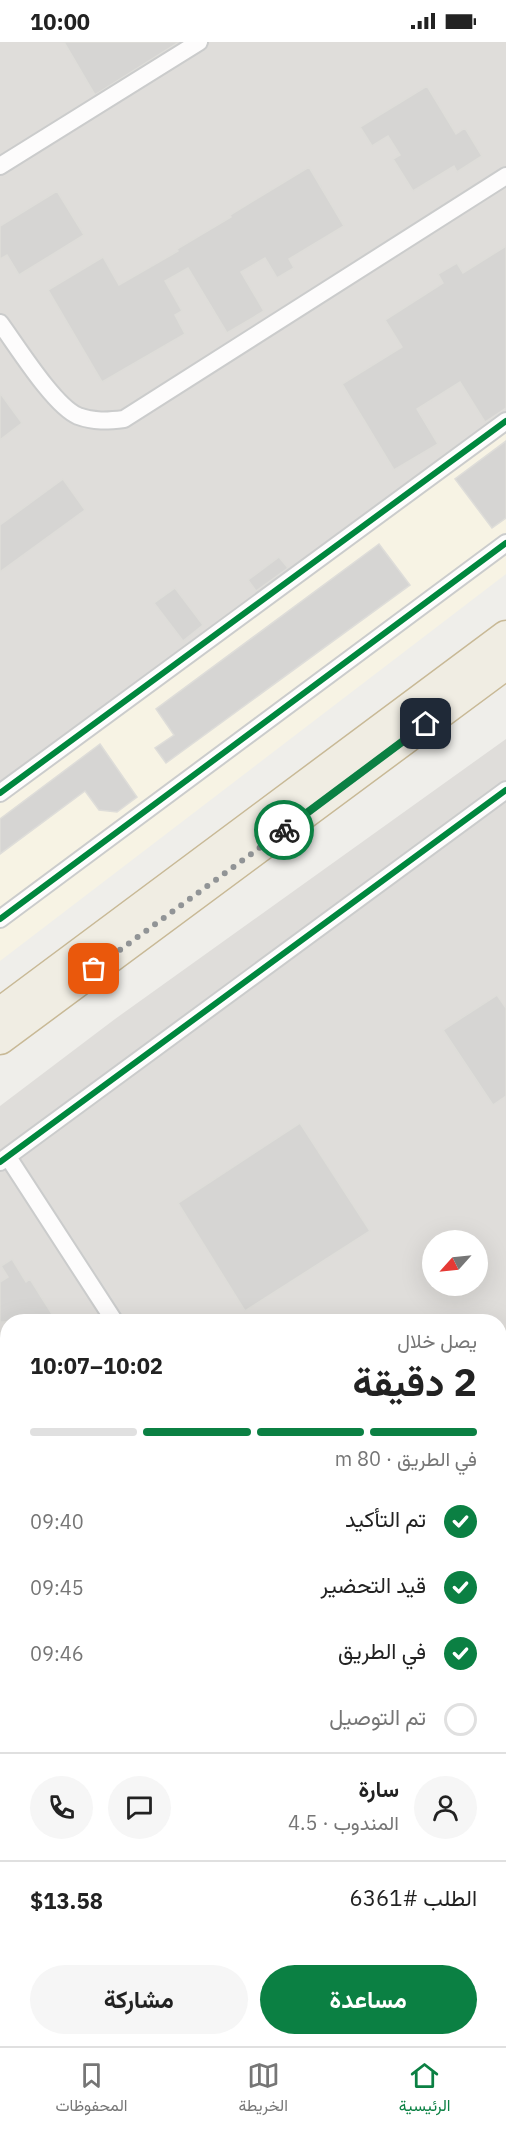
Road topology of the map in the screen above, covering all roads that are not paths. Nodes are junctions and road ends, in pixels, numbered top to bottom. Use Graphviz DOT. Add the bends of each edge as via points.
graph roads {
  1 [pos="199,42"];
  2 [pos="0,166"];
  3 [pos="506,176"];
  4 [pos="0,324"];
  5 [pos="506,421"];
  6 [pos="506,543"];
  7 [pos="506,636"];
  8 [pos="506,664"];
  9 [pos="506,790"];
  10 [pos="0,793"];
  11 [pos="0,919"];
  12 [pos="0,1013"];
  13 [pos="0,1039"];
  14 [pos="4,1160"];
  15 [pos="110,1314"];
  1 -- 2 [label="street"];
  3 -- 4 [label="street" via="124,419 101,422 77,416 55,397"];
  5 -- 10 [label="street"];
  6 -- 11 [label="street"];
  7 -- 12 [label="highway"];
  8 -- 13 [label="highway"];
  9 -- 14 [label="street"];
  14 -- 15 [label="street"];
}
